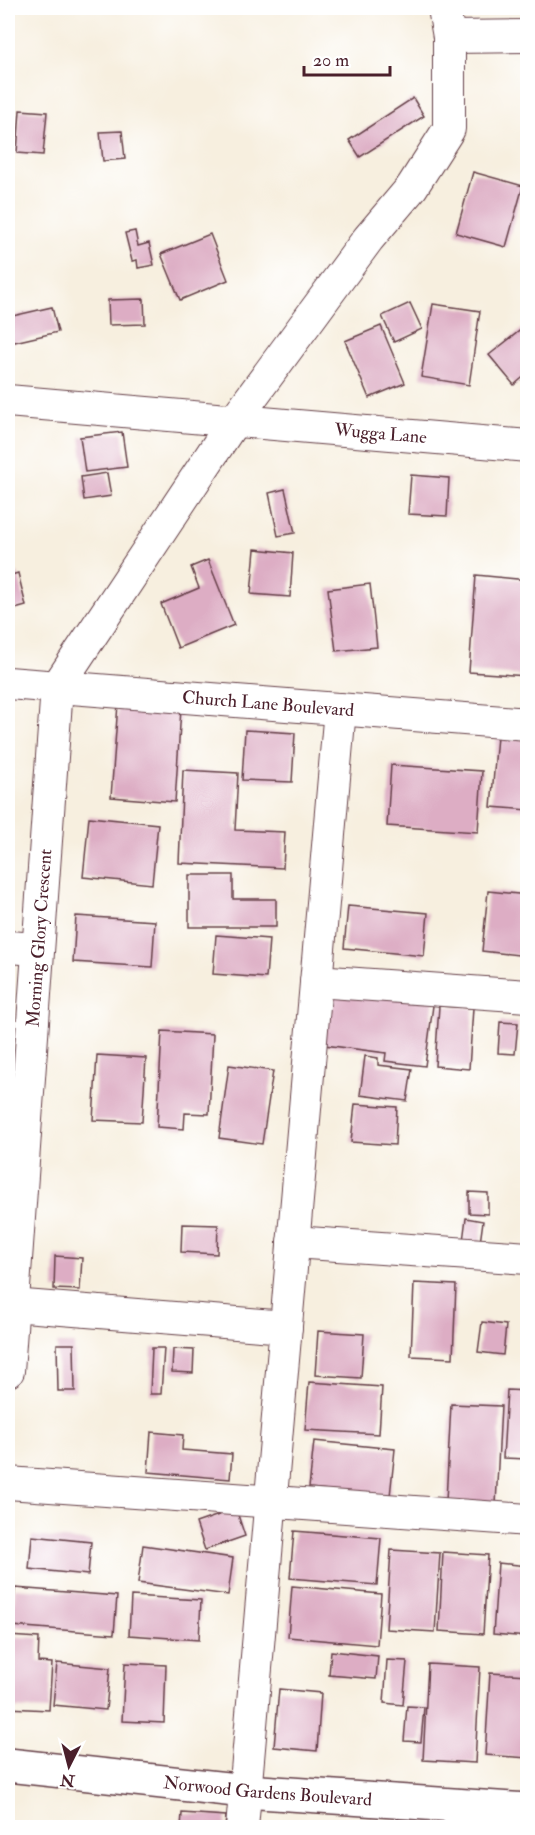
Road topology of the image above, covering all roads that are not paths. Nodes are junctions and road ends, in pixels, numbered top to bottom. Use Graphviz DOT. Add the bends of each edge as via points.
graph roads {
  1 [pos="447,22"];
  2 [pos="528,36"];
  3 [pos="8,401"];
  4 [pos="234,421"];
  5 [pos="528,446"];
  6 [pos="8,683"];
  7 [pos="57,687"];
  8 [pos="340,709"];
  9 [pos="528,724"];
  10 [pos="23,948"];
  11 [pos="316,981"];
  12 [pos="528,996"];
  13 [pos="13,1227"];
  14 [pos="293,1242"];
  15 [pos="528,1258"];
  16 [pos="12,1305"];
  17 [pos="286,1328"];
  18 [pos="8,1371"];
  19 [pos="8,1483"];
  20 [pos="271,1502"];
  21 [pos="528,1520"];
  22 [pos="8,1765"];
  23 [pos="245,1791"];
  24 [pos="528,1810"];
  25 [pos="242,1827"];
  1 -- 2 [label="street"];
  1 -- 4 [label="street" via="449,129 412,186 355,256"];
  3 -- 4 [label="street, Wugga Lane"];
  4 -- 5 [label="street, Wugga Lane"];
  4 -- 7 [label="street"];
  6 -- 7 [label="street, Church Lane Boulevard"];
  7 -- 8 [label="street, Church Lane Boulevard"];
  7 -- 10 [label="street, Morning Glory Crescent"];
  8 -- 9 [label="street, Church Lane Boulevard"];
  8 -- 11 [label="street"];
  10 -- 13 [label="street, Morning Glory Crescent"];
  11 -- 12 [label="street"];
  11 -- 14 [label="street"];
  13 -- 16 [label="street, Morning Glory Crescent"];
  14 -- 15 [label="street"];
  14 -- 17 [label="street"];
  16 -- 17 [label="street"];
  16 -- 18 [label="street, Morning Glory Crescent"];
  17 -- 20 [label="street"];
  19 -- 20 [label="street"];
  20 -- 21 [label="street"];
  20 -- 23 [label="street"];
  22 -- 23 [label="street, Norwood Gardens Boulevard"];
  23 -- 24 [label="street, Norwood Gardens Boulevard"];
  23 -- 25 [label="street"];
}
